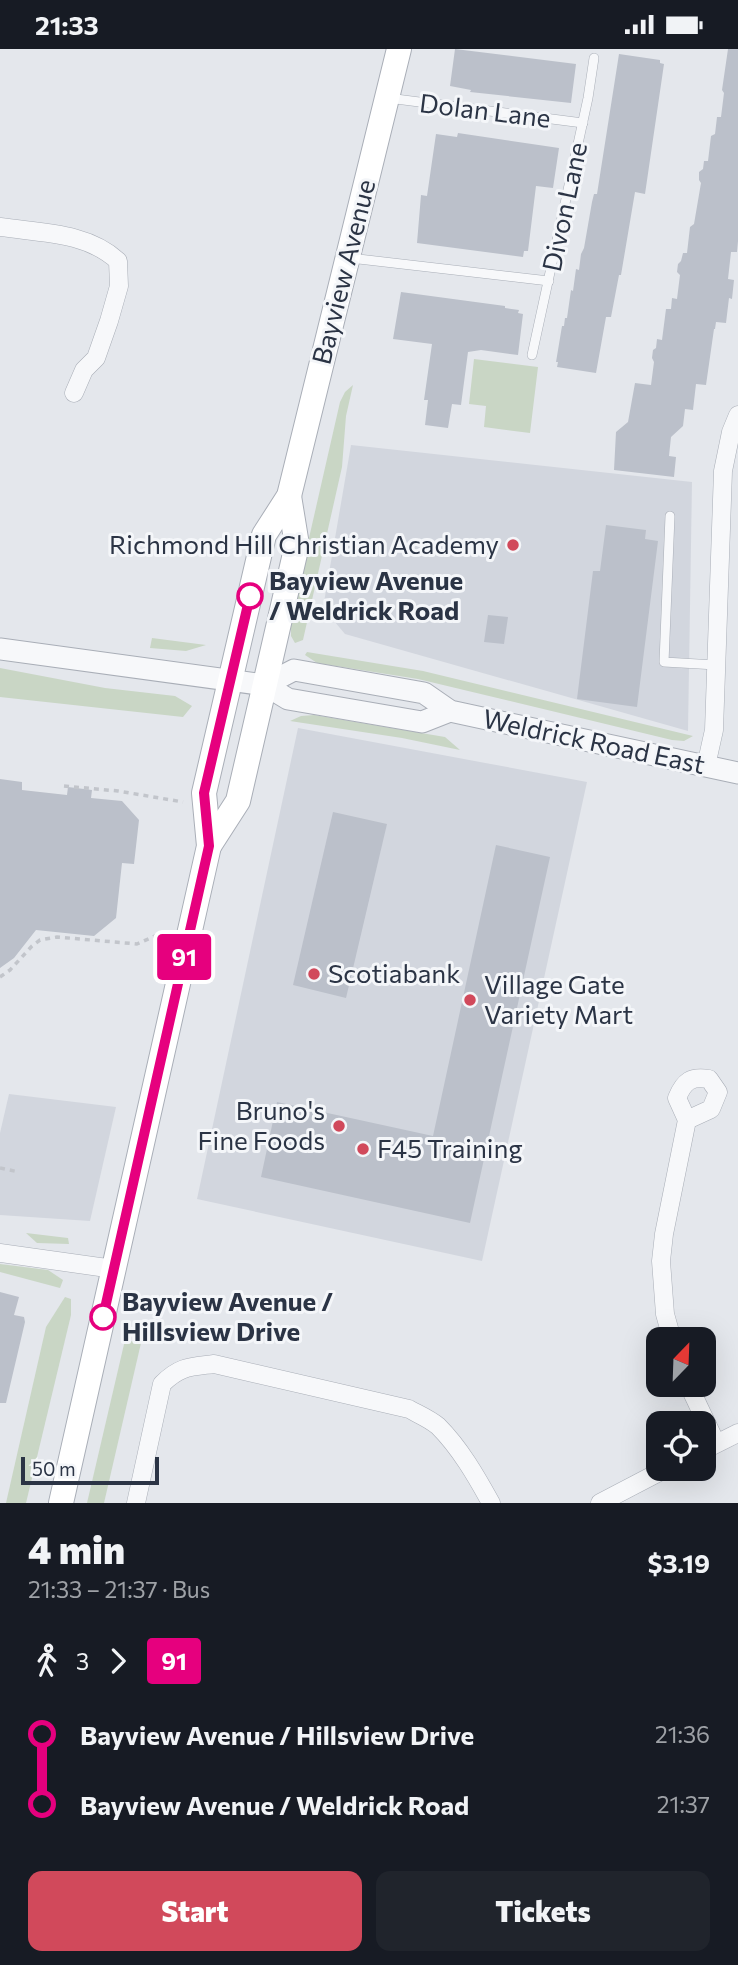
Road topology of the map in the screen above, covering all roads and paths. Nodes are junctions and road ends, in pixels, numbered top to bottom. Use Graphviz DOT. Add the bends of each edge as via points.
graph roads {
  1 [pos="399,49"];
  2 [pos="594,58"];
  3 [pos="387,98"];
  4 [pos="583,123"];
  5 [pos="0,227"];
  6 [pos="348,258"];
  7 [pos="549,281"];
  8 [pos="532,355"];
  9 [pos="74,393"];
  10 [pos="738,415"];
  11 [pos="289,496"];
  12 [pos="670,516"];
  13 [pos="0,649"];
  14 [pos="716,664"];
  15 [pos="230,680"];
  16 [pos="265,685"];
  17 [pos="450,711"];
  18 [pos="706,767"];
  19 [pos="738,773"];
  20 [pos="64,786"];
  21 [pos="187,802"];
  22 [pos="209,846"];
  23 [pos="158,935"];
  24 [pos="1,979"];
  25 [pos="687,1120"];
  26 [pos="0,1168"];
  27 [pos="19,1172"];
  28 [pos="0,1253"];
  29 [pos="114,1269"];
  30 [pos="668,1327"];
  31 [pos="738,1433"];
  32 [pos="716,1443"];
  33 [pos="646,1479"];
  34 [pos="61,1503"];
  35 [pos="136,1503"];
  36 [pos="491,1503"];
  37 [pos="600,1503"];
  1 -- 3 [label="main road, Bayview Avenue"];
  2 -- 4 [label="lane, Divon Lane"];
  3 -- 4 [label="lane, Dolan Lane"];
  3 -- 6 [label="main road, Bayview Avenue"];
  4 -- 7 [label="lane, Divon Lane"];
  5 -- 9 [label="street" via="85,240 118,261 119,286 109,321 96,358 84,370"];
  6 -- 7 [label="lane"];
  6 -- 11 [label="main road, Bayview Avenue"];
  7 -- 8 [label="lane, Divon Lane"];
  10 -- 14 [label="street" via="723,471"];
  11 -- 15 [label="main road, Bayview Avenue" via="264,534"];
  11 -- 16 [label="main road, Bayview Avenue" via="298,545"];
  12 -- 14 [label="lane" via="664,662"];
  13 -- 15 [label="street, Weldrick Road East"];
  14 -- 18 [label="street" via="714,730"];
  15 -- 16 [label="street, Weldrick Road East"];
  15 -- 22 [label="main road, Bayview Avenue" via="204,793"];
  16 -- 17 [label="street, Weldrick Road East" via="288,699 422,722"];
  16 -- 17 [label="street, Weldrick Road East" via="294,670 424,693"];
  16 -- 22 [label="main road, Bayview Avenue" via="238,801"];
  17 -- 18 [label="street, Weldrick Road East"];
  18 -- 19 [label="street, Weldrick Road East"];
  20 -- 21 [label="path"];
  22 -- 29 [label="main road, Bayview Avenue"];
  23 -- 24 [label="path" via="137,944 57,937 40,940"];
  25 -- 30 [label="street" via="661,1261"];
  26 -- 27 [label="path"];
  28 -- 29 [label="street"];
  29 -- 34 [label="main road, Bayview Avenue"];
  31 -- 32 [label="street"];
  33 -- 37 [label="street"];
  35 -- 36 [label="street" via="162,1384 185,1367 214,1364 409,1409 436,1424 458,1449"];
}
